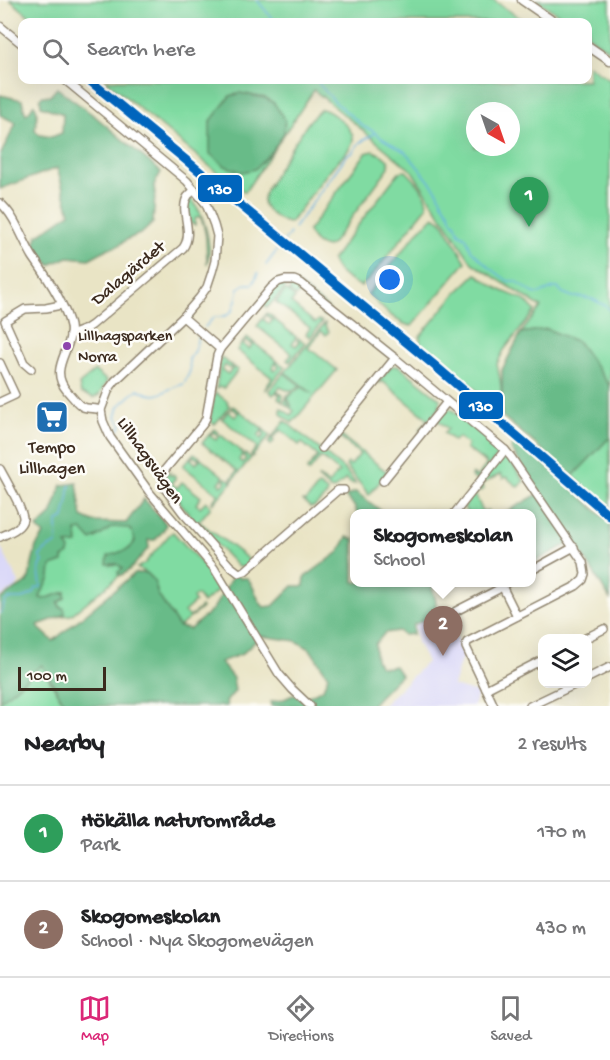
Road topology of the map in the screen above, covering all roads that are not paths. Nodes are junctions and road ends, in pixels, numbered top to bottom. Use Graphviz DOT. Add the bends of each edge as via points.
graph roads {
  1 [pos="522,0"];
  2 [pos="548,18"];
  3 [pos="0,26"];
  4 [pos="18,41"];
  5 [pos="592,49"];
  6 [pos="610,61"];
  7 [pos="70,84"];
  8 [pos="195,190"];
  9 [pos="0,203"];
  10 [pos="61,304"];
  11 [pos="183,317"];
  12 [pos="70,335"];
  13 [pos="220,349"];
  14 [pos="395,358"];
  15 [pos="0,363"];
  16 [pos="31,369"];
  17 [pos="0,402"];
  18 [pos="447,402"];
  19 [pos="102,410"];
  20 [pos="322,448"];
  21 [pos="505,450"];
  22 [pos="0,469"];
  23 [pos="383,481"];
  24 [pos="344,490"];
  25 [pos="460,506"];
  26 [pos="457,509"];
  27 [pos="462,509"];
  28 [pos="0,537"];
  29 [pos="574,548"];
  30 [pos="536,567"];
  31 [pos="500,587"];
  32 [pos="504,587"];
  33 [pos="456,611"];
  34 [pos="517,616"];
  35 [pos="604,629"];
  36 [pos="592,636"];
  37 [pos="538,663"];
  38 [pos="610,667"];
  39 [pos="592,676"];
  40 [pos="568,688"];
  41 [pos="486,689"];
  42 [pos="310,706"];
  43 [pos="494,706"];
  44 [pos="530,706"];
  1 -- 2 [label="main road"];
  3 -- 4 [label="street"];
  5 -- 6 [label="main road"];
  7 -- 8 [label="street, Lillhagsvägen"];
  8 -- 11 [label="street, Lillhagsvägen" via="206,204 217,243 207,287"];
  8 -- 12 [label="street, Dalagärdet" via="186,202 188,240 183,248 87,330"];
  9 -- 10 [label="street" via="9,212"];
  10 -- 12 [label="street"];
  10 -- 16 [label="street" via="25,309 5,321 24,363"];
  11 -- 13 [label="street"];
  11 -- 19 [label="street, Lillhagsvägen" via="115,381"];
  12 -- 19 [label="street" via="59,371 61,383 83,407"];
  13 -- 14 [label="street" via="270,288 278,282 294,280"];
  13 -- 24 [label="street" via="206,418 163,472 162,479 164,489 230,567 239,573 245,571 338,490"];
  14 -- 18 [label="street"];
  14 -- 20 [label="street"];
  15 -- 17 [label="street" via="15,395"];
  18 -- 21 [label="street"];
  18 -- 23 [label="street"];
  19 -- 42 [label="street, Lillhagsvägen" via="103,422 116,446 214,568 279,674"];
  21 -- 25 [label="street"];
  21 -- 29 [label="street"];
  22 -- 28 [label="street" via="23,516 14,530"];
  25 -- 26 [label="street"];
  25 -- 27 [label="street"];
  29 -- 30 [label="street"];
  29 -- 34 [label="street" via="585,566 583,580"];
  31 -- 33 [label="street"];
  32 -- 34 [label="street"];
  34 -- 41 [label="street" via="466,644"];
  35 -- 36 [label="street"];
  37 -- 41 [label="street"];
  38 -- 39 [label="street"];
  40 -- 44 [label="street"];
  41 -- 43 [label="street"];
}
